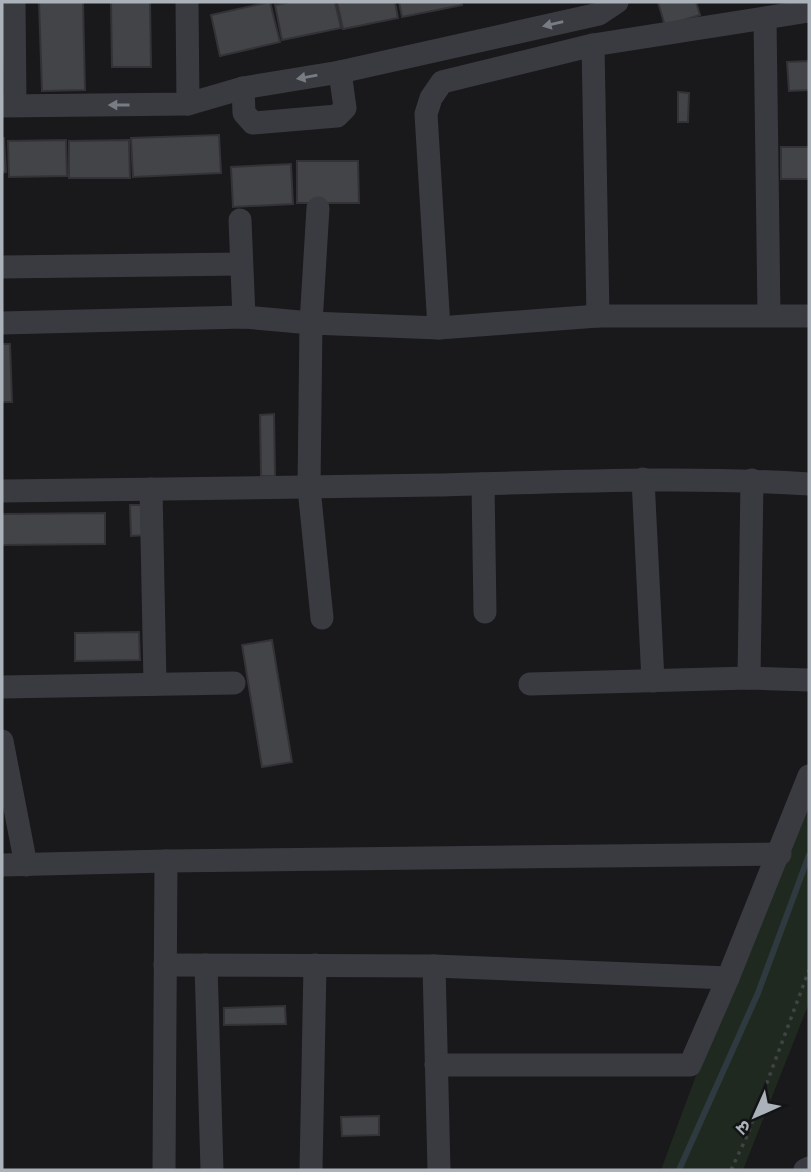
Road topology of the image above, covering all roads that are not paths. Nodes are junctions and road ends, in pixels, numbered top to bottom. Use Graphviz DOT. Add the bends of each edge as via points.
graph roads {
  1 [pos="14,2"];
  2 [pos="187,2"];
  3 [pos="617,2"];
  4 [pos="809,11"];
  5 [pos="765,19"];
  6 [pos="593,45"];
  7 [pos="8,55"];
  8 [pos="340,72"];
  9 [pos="243,88"];
  10 [pos="188,104"];
  11 [pos="8,105"];
  12 [pos="317,208"];
  13 [pos="240,220"];
  14 [pos="241,264"];
  15 [pos="2,267"];
  16 [pos="597,316"];
  17 [pos="769,316"];
  18 [pos="809,316"];
  19 [pos="244,317"];
  20 [pos="2,323"];
  21 [pos="311,323"];
  22 [pos="439,328"];
  23 [pos="643,479"];
  24 [pos="752,480"];
  25 [pos="483,484"];
  26 [pos="809,484"];
  27 [pos="309,488"];
  28 [pos="151,489"];
  29 [pos="2,491"];
  30 [pos="485,612"];
  31 [pos="322,618"];
  32 [pos="749,678"];
  33 [pos="809,680"];
  34 [pos="653,681"];
  35 [pos="234,683"];
  36 [pos="155,684"];
  37 [pos="530,684"];
  38 [pos="2,687"];
  39 [pos="2,741"];
  40 [pos="809,776"];
  41 [pos="780,854"];
  42 [pos="166,860"];
  43 [pos="26,864"];
  44 [pos="2,865"];
  45 [pos="165,965"];
  46 [pos="206,965"];
  47 [pos="315,965"];
  48 [pos="434,965"];
  49 [pos="728,978"];
  50 [pos="436,1065"];
  51 [pos="164,1170"];
  52 [pos="212,1170"];
  53 [pos="312,1170"];
  54 [pos="439,1170"];
  1 -- 7 [label="street"];
  2 -- 10 [label="street"];
  3 -- 8 [label="street, one-way" via="599,14"];
  4 -- 5 [label="street"];
  5 -- 6 [label="street"];
  5 -- 17 [label="street"];
  6 -- 16 [label="street"];
  6 -- 22 [label="street" via="442,82 431,98 426,114"];
  7 -- 11 [label="street"];
  8 -- 9 [label="street, one-way"];
  8 -- 9 [label="street" via="345,108 337,116 253,123 244,113"];
  9 -- 10 [label="street"];
  10 -- 11 [label="street, one-way"];
  12 -- 21 [label="street"];
  13 -- 14 [label="street"];
  14 -- 15 [label="street"];
  14 -- 19 [label="street"];
  16 -- 17 [label="street"];
  16 -- 22 [label="street"];
  17 -- 18 [label="street"];
  19 -- 20 [label="street"];
  19 -- 21 [label="street"];
  21 -- 22 [label="street"];
  21 -- 27 [label="street"];
  23 -- 24 [label="street"];
  23 -- 25 [label="street"];
  23 -- 34 [label="street"];
  24 -- 26 [label="street"];
  24 -- 32 [label="street"];
  25 -- 27 [label="street"];
  25 -- 30 [label="street"];
  27 -- 28 [label="street"];
  27 -- 31 [label="street"];
  28 -- 29 [label="street"];
  28 -- 36 [label="street"];
  32 -- 33 [label="street"];
  32 -- 34 [label="street"];
  34 -- 37 [label="street"];
  35 -- 36 [label="street"];
  36 -- 38 [label="street"];
  39 -- 43 [label="street"];
  40 -- 41 [label="street"];
  41 -- 42 [label="street"];
  41 -- 49 [label="street"];
  42 -- 43 [label="street"];
  42 -- 45 [label="street"];
  43 -- 44 [label="street"];
  45 -- 46 [label="street"];
  45 -- 51 [label="street"];
  46 -- 47 [label="street"];
  46 -- 52 [label="street"];
  47 -- 48 [label="street"];
  47 -- 53 [label="street"];
  48 -- 49 [label="street"];
  48 -- 50 [label="street"];
  49 -- 50 [label="street" via="690,1065"];
  50 -- 54 [label="street"];
}
